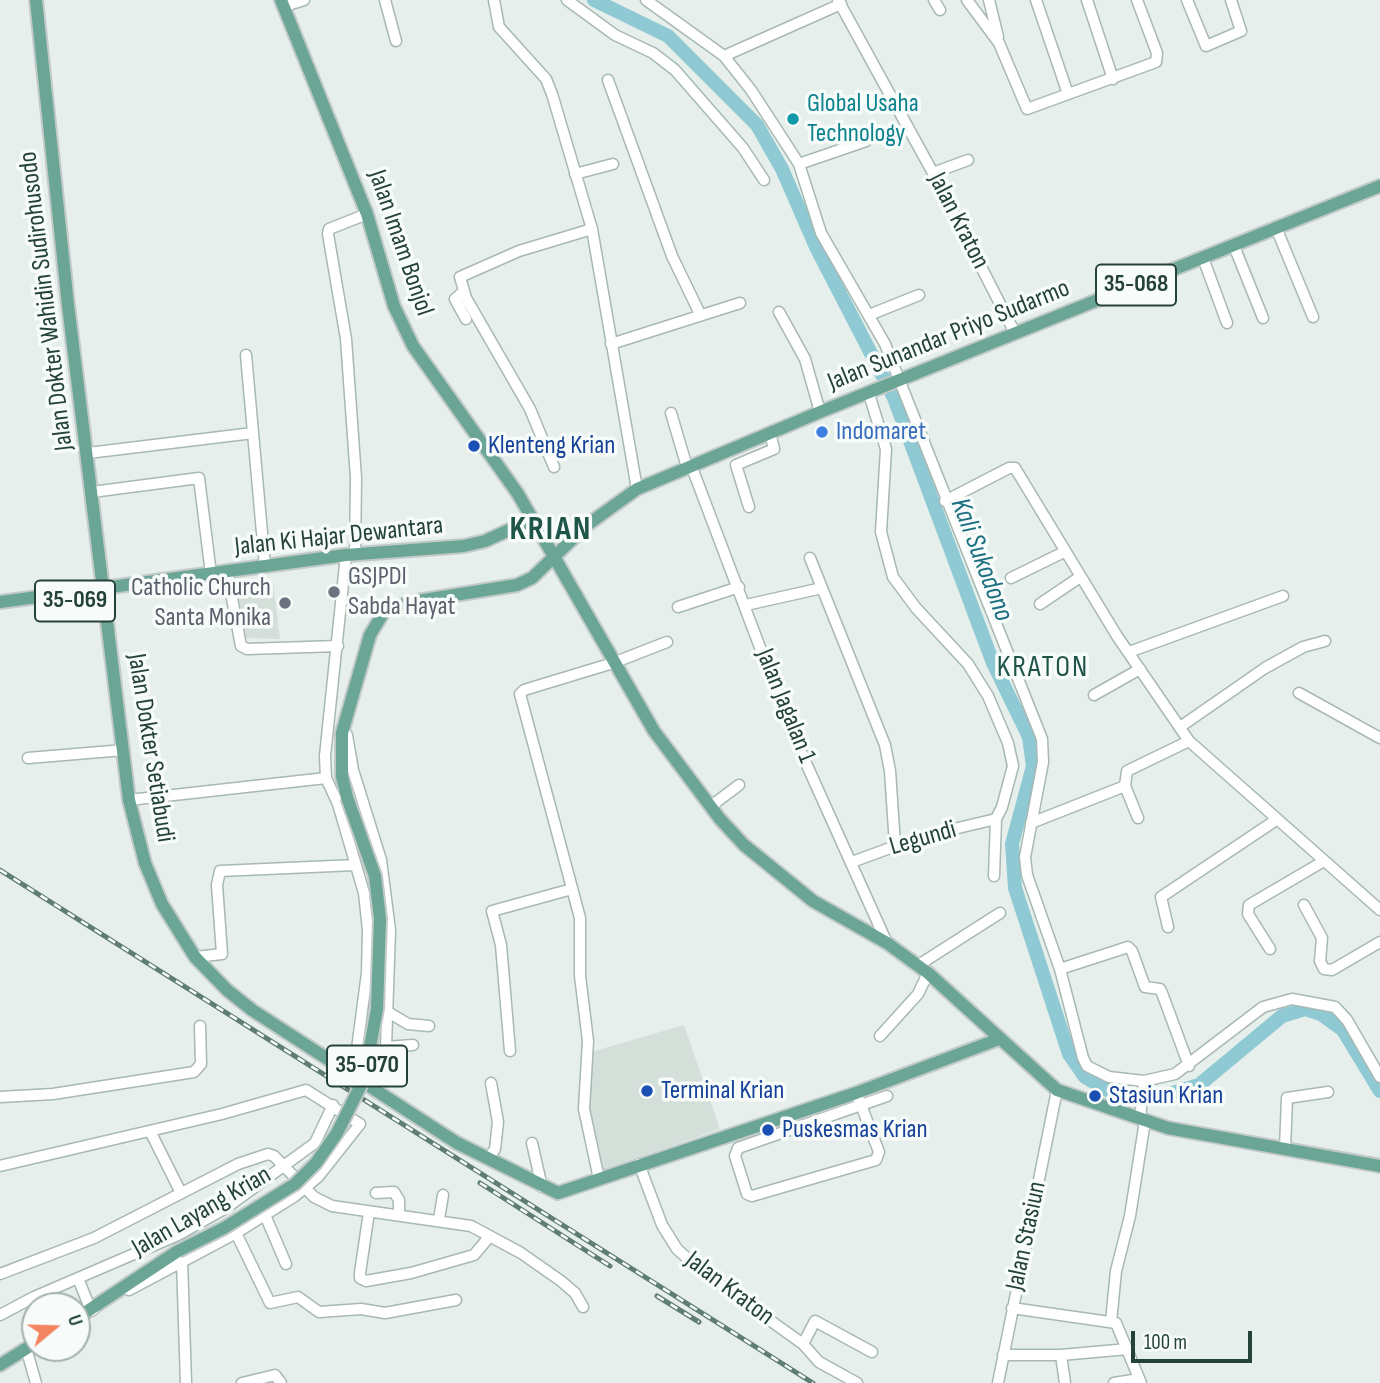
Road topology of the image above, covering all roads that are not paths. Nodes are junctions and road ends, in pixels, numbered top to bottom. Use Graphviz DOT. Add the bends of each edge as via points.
graph roads {
  1 [pos="36,0"];
  2 [pos="304,0"];
  3 [pos="385,0"];
  4 [pos="494,0"];
  5 [pos="567,0"];
  6 [pos="646,0"];
  7 [pos="934,0"];
  8 [pos="967,0"];
  9 [pos="989,0"];
  10 [pos="1036,0"];
  11 [pos="1087,0"];
  12 [pos="1137,0"];
  13 [pos="1186,0"];
  14 [pos="1231,0"];
  15 [pos="840,2"];
  16 [pos="283,3"];
  17 [pos="940,10"];
  18 [pos="396,41"];
  19 [pos="999,43"];
  20 [pos="724,56"];
  21 [pos="1113,79"];
  22 [pos="608,80"];
  23 [pos="1068,94"];
  24 [pos="866,141"];
  25 [pos="968,160"];
  26 [pos="613,164"];
  27 [pos="799,164"];
  28 [pos="933,173"];
  29 [pos="575,174"];
  30 [pos="764,180"];
  31 [pos="1380,186"];
  32 [pos="368,214"];
  33 [pos="592,229"];
  34 [pos="1277,230"];
  35 [pos="1234,246"];
  36 [pos="1203,258"];
  37 [pos="460,293"];
  38 [pos="919,295"];
  39 [pos="740,303"];
  40 [pos="779,312"];
  41 [pos="700,314"];
  42 [pos="869,315"];
  43 [pos="1313,317"];
  44 [pos="1264,318"];
  45 [pos="466,319"];
  46 [pos="1227,323"];
  47 [pos="1015,333"];
  48 [pos="611,344"];
  49 [pos="246,355"];
  50 [pos="896,383"];
  51 [pos="872,393"];
  52 [pos="820,412"];
  53 [pos="671,414"];
  54 [pos="253,433"];
  55 [pos="770,433"];
  56 [pos="88,453"];
  57 [pos="689,466"];
  58 [pos="554,467"];
  59 [pos="638,489"];
  60 [pos="92,492"];
  61 [pos="945,501"];
  62 [pos="748,507"];
  63 [pos="531,520"];
  64 [pos="1064,552"];
  65 [pos="350,555"];
  66 [pos="553,557"];
  67 [pos="810,558"];
  68 [pos="265,566"];
  69 [pos="227,572"];
  70 [pos="211,574"];
  71 [pos="1080,576"];
  72 [pos="1011,578"];
  73 [pos="739,587"];
  74 [pos="822,588"];
  75 [pos="106,593"];
  76 [pos="1283,596"];
  77 [pos="0,602"];
  78 [pos="1040,604"];
  79 [pos="746,605"];
  80 [pos="678,607"];
  81 [pos="0,609"];
  82 [pos="1325,641"];
  83 [pos="667,642"];
  84 [pos="338,646"];
  85 [pos="1129,652"];
  86 [pos="613,663"];
  87 [pos="1140,669"];
  88 [pos="1299,693"];
  89 [pos="1094,695"];
  90 [pos="350,700"];
  91 [pos="1180,727"];
  92 [pos="1380,738"];
  93 [pos="1189,741"];
  94 [pos="124,750"];
  95 [pos="28,758"];
  96 [pos="326,778"];
  97 [pos="739,785"];
  98 [pos="1125,786"];
  99 [pos="129,800"];
  100 [pos="711,806"];
  101 [pos="1138,818"];
  102 [pos="996,820"];
  103 [pos="1276,820"];
  104 [pos="1031,823"];
  105 [pos="895,845"];
  106 [pos="1324,861"];
  107 [pos="852,862"];
  108 [pos="356,865"];
  109 [pos="994,876"];
  110 [pos="572,889"];
  111 [pos="1304,905"];
  112 [pos="1380,910"];
  113 [pos="1000,913"];
  114 [pos="1168,927"];
  115 [pos="378,931"];
  116 [pos="1380,942"];
  117 [pos="887,943"];
  118 [pos="1270,949"];
  119 [pos="195,957"];
  120 [pos="1060,969"];
  121 [pos="923,970"];
  122 [pos="388,1012"];
  123 [pos="200,1026"];
  124 [pos="429,1026"];
  125 [pos="880,1036"];
  126 [pos="999,1039"];
  127 [pos="413,1045"];
  128 [pos="386,1047"];
  129 [pos="510,1051"];
  130 [pos="1189,1066"];
  131 [pos="351,1072"];
  132 [pos="1380,1077"];
  133 [pos="491,1083"];
  134 [pos="1143,1083"];
  135 [pos="373,1087"];
  136 [pos="1057,1090"];
  137 [pos="1328,1092"];
  138 [pos="887,1096"];
  139 [pos="0,1097"];
  140 [pos="859,1099"];
  141 [pos="334,1107"];
  142 [pos="1142,1120"];
  143 [pos="150,1131"];
  144 [pos="532,1143"];
  145 [pos="1285,1149"];
  146 [pos="488,1159"];
  147 [pos="639,1164"];
  148 [pos="0,1166"];
  149 [pos="1380,1166"];
  150 [pos="288,1171"];
  151 [pos="599,1180"];
  152 [pos="302,1186"];
  153 [pos="542,1187"];
  154 [pos="181,1193"];
  155 [pos="376,1193"];
  156 [pos="443,1195"];
  157 [pos="369,1212"];
  158 [pos="265,1215"];
  159 [pos="399,1215"];
  160 [pos="439,1219"];
  161 [pos="236,1233"];
  162 [pos="490,1236"];
  163 [pos="180,1256"];
  164 [pos="286,1264"];
  165 [pos="0,1274"];
  166 [pos="79,1280"];
  167 [pos="84,1292"];
  168 [pos="456,1300"];
  169 [pos="583,1307"];
  170 [pos="91,1308"];
  171 [pos="1012,1308"];
  172 [pos="0,1315"];
  173 [pos="1111,1322"];
  174 [pos="803,1344"];
  175 [pos="1128,1349"];
  176 [pos="21,1352"];
  177 [pos="872,1352"];
  178 [pos="1003,1355"];
  179 [pos="1061,1356"];
  180 [pos="33,1362"];
  181 [pos="0,1366"];
  182 [pos="1140,1381"];
  183 [pos="36,1383"];
  184 [pos="186,1383"];
  185 [pos="242,1383"];
  186 [pos="281,1383"];
  187 [pos="857,1383"];
  188 [pos="998,1383"];
  189 [pos="1065,1383"];
  190 [pos="1114,1383"];
  1 -- 56 [label="main road, Jalan Dokter Wahidin Sudirohusodo"];
  2 -- 16 [label="street"];
  3 -- 18 [label="street"];
  4 -- 29 [label="street" via="499,27 546,79"];
  5 -- 30 [label="street" via="675,71 743,148"];
  6 -- 20 [label="street"];
  7 -- 17 [label="street"];
  8 -- 19 [label="street"];
  9 -- 19 [label="street"];
  10 -- 23 [label="street"];
  11 -- 21 [label="street"];
  12 -- 21 [label="street" via="1158,59"];
  13 -- 14 [label="street" via="1206,46 1241,31"];
  15 -- 20 [label="street"];
  15 -- 28 [label="street, Jalan Kraton"];
  16 -- 32 [label="main road, Jalan Imam Bonjol"];
  19 -- 23 [label="street" via="1025,108"];
  20 -- 27 [label="street"];
  21 -- 23 [label="street"];
  22 -- 41 [label="street" via="672,256"];
  24 -- 27 [label="street"];
  25 -- 28 [label="street"];
  26 -- 29 [label="street"];
  27 -- 42 [label="street" via="821,233"];
  28 -- 47 [label="street, Jalan Kraton"];
  29 -- 33 [label="street"];
  31 -- 34 [label="main road, Jalan Sunandar Priyo Sudarmo / 35-068"];
  32 -- 63 [label="main road, Jalan Imam Bonjol" via="394,306 413,346"];
  32 -- 65 [label="street" via="328,232 346,339 356,478"];
  33 -- 37 [label="street" via="461,275"];
  33 -- 48 [label="street"];
  34 -- 35 [label="main road, Jalan Sunandar Priyo Sudarmo / 35-068"];
  34 -- 43 [label="street"];
  35 -- 36 [label="main road, Jalan Sunandar Priyo Sudarmo / 35-068"];
  35 -- 44 [label="street"];
  36 -- 46 [label="street"];
  36 -- 47 [label="main road, Jalan Sunandar Priyo Sudarmo / 35-068"];
  37 -- 45 [label="street"];
  37 -- 58 [label="street" via="530,409"];
  38 -- 42 [label="street"];
  39 -- 41 [label="street"];
  40 -- 52 [label="street" via="805,359"];
  41 -- 48 [label="street"];
  42 -- 50 [label="street"];
  47 -- 50 [label="main road, Jalan Sunandar Priyo Sudarmo / 35-068"];
  48 -- 59 [label="street"];
  49 -- 54 [label="street"];
  50 -- 51 [label="main road, Jalan Sunandar Priyo Sudarmo / 35-068"];
  50 -- 61 [label="street"];
  51 -- 52 [label="main road, Jalan Sunandar Priyo Sudarmo / 35-068"];
  51 -- 102 [label="street" via="886,449 881,532 893,577 968,664 1008,743 1013,766"];
  52 -- 55 [label="main road, Jalan Sunandar Priyo Sudarmo / 35-068"];
  53 -- 57 [label="street, Jalan Jagalan 1"];
  54 -- 56 [label="street"];
  54 -- 68 [label="street"];
  55 -- 57 [label="main road, Jalan Sunandar Priyo Sudarmo / 35-068"];
  55 -- 62 [label="street" via="774,449 736,465"];
  56 -- 60 [label="main road, Jalan Dokter Wahidin Sudirohusodo"];
  57 -- 59 [label="main road, Jalan Sunandar Priyo Sudarmo / 35-068"];
  57 -- 73 [label="street, Jalan Jagalan 1"];
  59 -- 66 [label="main road, Jalan Sunandar Priyo Sudarmo / 35-068" via="602,513"];
  60 -- 70 [label="street" via="199,478"];
  60 -- 75 [label="main road, Jalan Dokter Wahidin Sudirohusodo"];
  61 -- 64 [label="street" via="1013,467"];
  61 -- 104 [label="street" via="1042,739 1043,762"];
  63 -- 65 [label="main road, Jalan Ki Hajar Dewantara / 35-069" via="485,541"];
  63 -- 66 [label="main road, Jalan Imam Bonjol"];
  64 -- 71 [label="street"];
  64 -- 72 [label="street"];
  65 -- 68 [label="main road, Jalan Ki Hajar Dewantara / 35-069"];
  65 -- 84 [label="street"];
  66 -- 86 [label="main road, Jalan Imam Bonjol"];
  66 -- 90 [label="main road, 35-070" via="532,578 517,585 385,610 370,635"];
  67 -- 74 [label="street"];
  68 -- 69 [label="main road, Jalan Ki Hajar Dewantara / 35-069"];
  69 -- 70 [label="main road, Jalan Ki Hajar Dewantara / 35-069"];
  69 -- 84 [label="street" via="241,646"];
  70 -- 75 [label="main road, Jalan Ki Hajar Dewantara / 35-069" via="146,584 135,592"];
  71 -- 78 [label="street"];
  71 -- 85 [label="street"];
  73 -- 79 [label="street, Jalan Jagalan 1"];
  73 -- 80 [label="street"];
  74 -- 79 [label="street"];
  74 -- 105 [label="street" via="885,746"];
  75 -- 77 [label="main road, Jalan Ki Hajar Dewantara / 35-069"];
  75 -- 81 [label="main road, Jalan Ki Hajar Dewantara / 35-069"];
  75 -- 94 [label="main road, Jalan Dokter Setiabudi"];
  76 -- 85 [label="street"];
  79 -- 107 [label="street, Jalan Jagalan 1" via="792,732"];
  82 -- 91 [label="street" via="1303,647 1265,668"];
  83 -- 86 [label="street"];
  84 -- 96 [label="street" via="330,688"];
  85 -- 87 [label="street"];
  86 -- 100 [label="main road, Jalan Imam Bonjol" via="654,731"];
  86 -- 110 [label="street" via="520,694"];
  87 -- 89 [label="street"];
  87 -- 91 [label="street"];
  88 -- 92 [label="street"];
  90 -- 115 [label="street" via="349,753 381,860"];
  90 -- 163 [label="main road, Jalan Layang Krian / 35-070, bridge" via="342,776 375,876 380,919 377,1009 364,1079 337,1133 295,1184"];
  91 -- 93 [label="street"];
  93 -- 98 [label="street" via="1128,770"];
  93 -- 103 [label="street"];
  94 -- 95 [label="street"];
  94 -- 99 [label="main road, Jalan Dokter Setiabudi"];
  96 -- 99 [label="street"];
  96 -- 108 [label="street"];
  97 -- 100 [label="street"];
  98 -- 101 [label="street"];
  98 -- 104 [label="street"];
  99 -- 119 [label="main road, Jalan Dokter Setiabudi" via="145,863 162,904"];
  100 -- 117 [label="main road, Jalan Imam Bonjol" via="744,845 788,882"];
  102 -- 105 [label="street, Legundi"];
  102 -- 109 [label="street"];
  103 -- 106 [label="street"];
  103 -- 114 [label="street" via="1161,897"];
  104 -- 120 [label="street" via="1027,875"];
  105 -- 107 [label="street, Legundi"];
  106 -- 112 [label="street"];
  106 -- 118 [label="street" via="1249,905 1248,914"];
  107 -- 117 [label="street, Jalan Jagalan 1"];
  108 -- 115 [label="street"];
  108 -- 119 [label="street" via="220,871 216,885 222,954"];
  110 -- 129 [label="street" via="492,911 501,945"];
  110 -- 151 [label="street" via="580,918 580,976 588,1041 584,1109"];
  111 -- 116 [label="street" via="1322,938 1324,969 1332,970"];
  113 -- 121 [label="street"];
  115 -- 122 [label="street"];
  115 -- 131 [label="street"];
  117 -- 121 [label="main road, Jalan Imam Bonjol"];
  119 -- 131 [label="main road, Jalan Dokter Setiabudi" via="252,1010"];
  120 -- 130 [label="street" via="1128,947 1145,986 1163,993"];
  120 -- 134 [label="street" via="1087,1066 1109,1077"];
  121 -- 125 [label="street" via="918,993"];
  121 -- 126 [label="main road, Jalan Imam Bonjol"];
  122 -- 124 [label="street" via="408,1024"];
  122 -- 128 [label="street"];
  123 -- 139 [label="street" via="201,1064 194,1072 53,1094"];
  126 -- 136 [label="main road, Jalan Imam Bonjol"];
  126 -- 140 [label="main road, Jalan Dokter Setiabudi"];
  127 -- 128 [label="street"];
  128 -- 135 [label="street"];
  130 -- 132 [label="street" via="1263,1007 1292,999 1335,1007"];
  130 -- 134 [label="street"];
  131 -- 135 [label="main road, Jalan Dokter Setiabudi, bridge"];
  133 -- 146 [label="street" via="498,1122 495,1149"];
  134 -- 142 [label="street"];
  135 -- 146 [label="main road, Jalan Dokter Setiabudi"];
  136 -- 142 [label="main road"];
  136 -- 171 [label="street, Jalan Stasiun"];
  137 -- 145 [label="street" via="1287,1098"];
  138 -- 140 [label="street"];
  140 -- 140 [label="street" via="738,1148 735,1156 747,1194 876,1160 879,1152"];
  140 -- 147 [label="main road, Jalan Dokter Setiabudi"];
  141 -- 143 [label="street" via="306,1090"];
  141 -- 150 [label="street" via="315,1143"];
  141 -- 152 [label="street, bridge" via="360,1124 318,1177"];
  142 -- 145 [label="main road"];
  142 -- 173 [label="street"];
  143 -- 148 [label="street"];
  143 -- 154 [label="street"];
  144 -- 153 [label="street"];
  145 -- 149 [label="main road"];
  146 -- 153 [label="main road, Jalan Dokter Setiabudi"];
  147 -- 151 [label="main road, Jalan Dokter Setiabudi"];
  147 -- 174 [label="street, Jalan Kraton" via="669,1240 705,1274"];
  150 -- 152 [label="street, bridge"];
  150 -- 154 [label="street" via="274,1156 264,1154"];
  150 -- 166 [label="street" via="178,1235"];
  151 -- 153 [label="main road, Jalan Dokter Setiabudi" via="558,1193"];
  152 -- 157 [label="street" via="332,1206"];
  152 -- 158 [label="street"];
  154 -- 165 [label="street" via="94,1238"];
  155 -- 159 [label="street" via="394,1192"];
  156 -- 160 [label="street"];
  157 -- 159 [label="street"];
  157 -- 162 [label="street" via="360,1273 366,1281 474,1255"];
  158 -- 161 [label="street"];
  158 -- 164 [label="street"];
  159 -- 160 [label="street"];
  160 -- 162 [label="street"];
  161 -- 163 [label="street"];
  161 -- 168 [label="street" via="270,1303 298,1297 319,1312 358,1309 385,1313"];
  162 -- 169 [label="street" via="561,1281"];
  163 -- 170 [label="main road, Jalan Layang Krian / 35-070" via="147,1269"];
  163 -- 184 [label="street"];
  166 -- 167 [label="street"];
  166 -- 172 [label="street"];
  171 -- 173 [label="street"];
  171 -- 178 [label="street, Jalan Stasiun"];
  173 -- 175 [label="street" via="1118,1324"];
  174 -- 177 [label="street" via="815,1321"];
  174 -- 187 [label="street, Jalan Kraton" via="819,1362"];
  175 -- 179 [label="street"];
  175 -- 182 [label="street"];
  176 -- 181 [label="main road"];
  178 -- 179 [label="street"];
  178 -- 188 [label="street, Jalan Stasiun"];
  179 -- 189 [label="street"];
  180 -- 183 [label="street"];
  182 -- 190 [label="street"];
  185 -- 186 [label="street" via="275,1375"];
}
